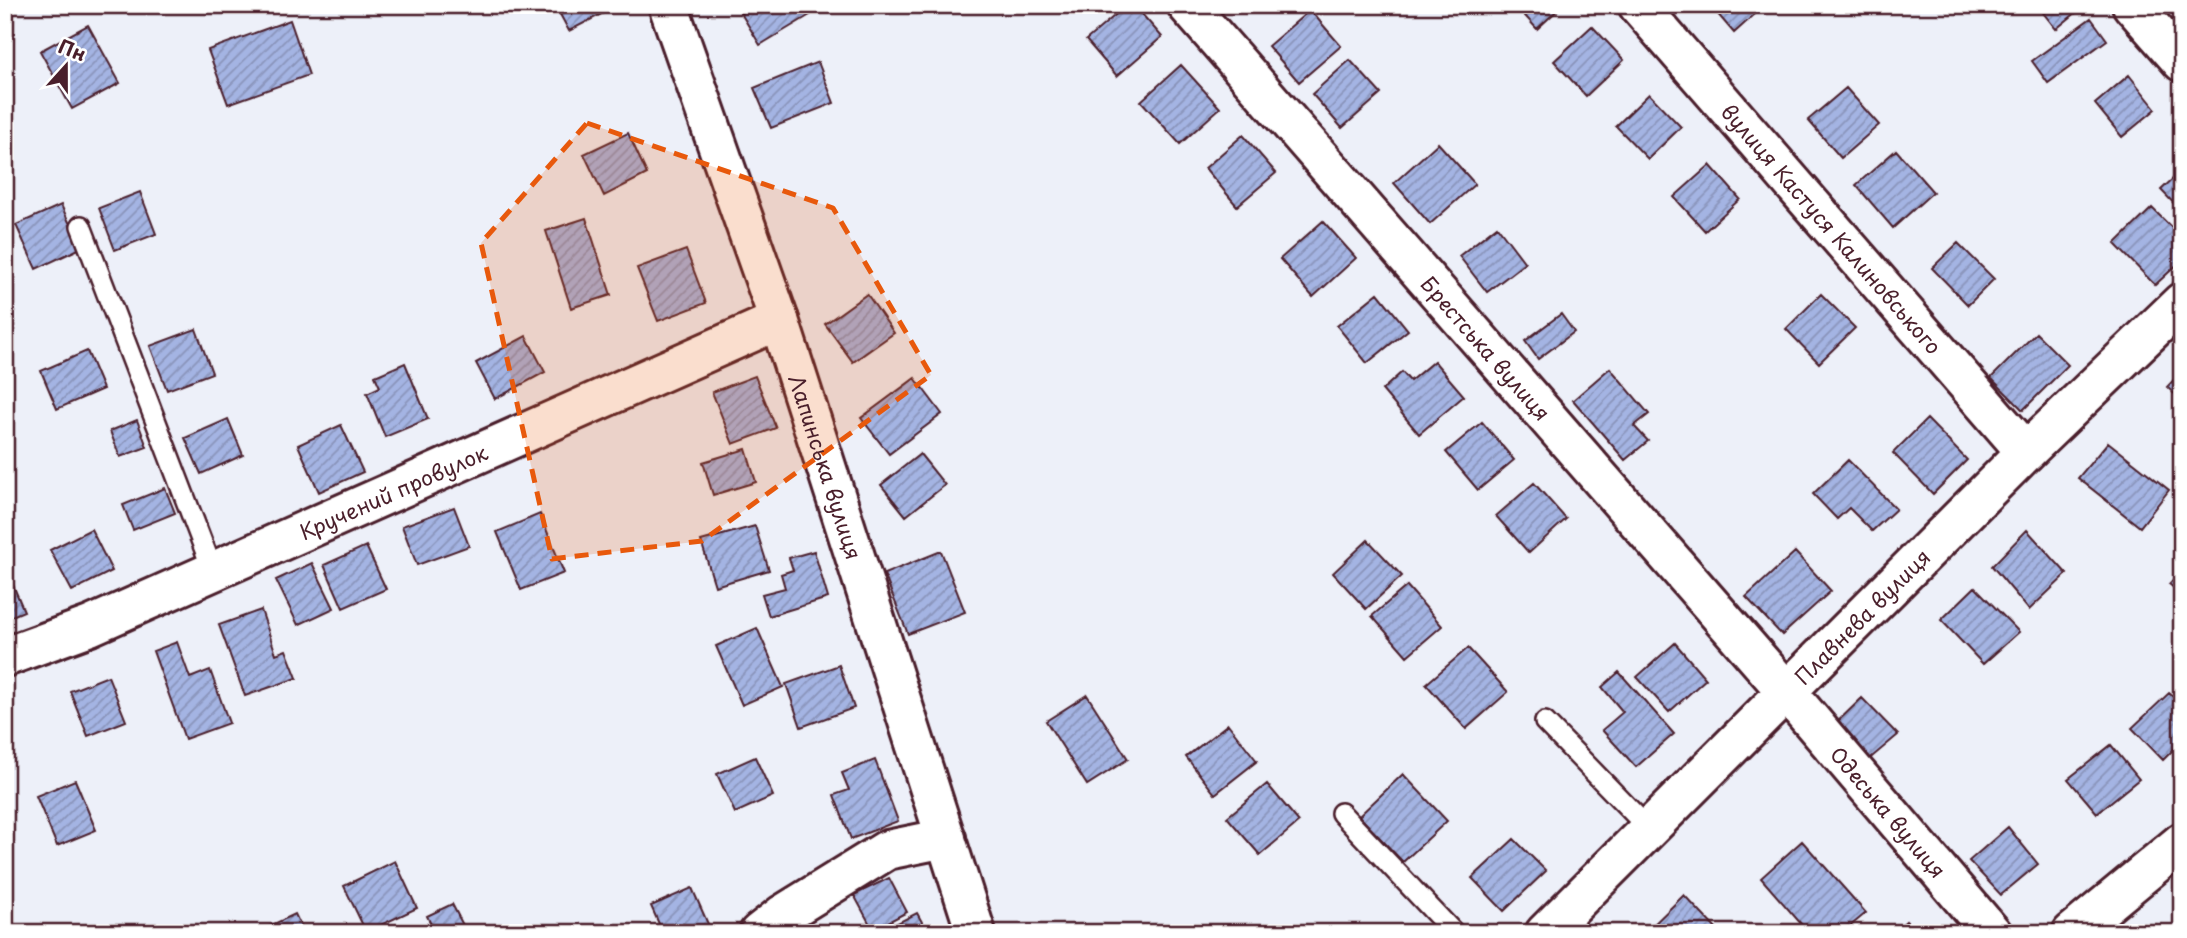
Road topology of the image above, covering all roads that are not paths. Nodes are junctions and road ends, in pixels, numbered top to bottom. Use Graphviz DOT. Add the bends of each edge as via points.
graph roads {
  1 [pos="668,5"];
  2 [pos="1187,5"];
  3 [pos="1638,5"];
  4 [pos="2132,5"];
  5 [pos="2182,62"];
  6 [pos="81,226"];
  7 [pos="2182,302"];
  8 [pos="779,320"];
  9 [pos="2026,453"];
  10 [pos="213,571"];
  11 [pos="5,657"];
  12 [pos="1786,691"];
  13 [pos="1545,722"];
  14 [pos="1341,813"];
  15 [pos="1648,829"];
  16 [pos="946,838"];
  17 [pos="2182,842"];
  18 [pos="759,933"];
  19 [pos="976,933"];
  20 [pos="1454,933"];
  21 [pos="1545,933"];
  22 [pos="1992,933"];
  23 [pos="2072,933"];
  1 -- 8 [label="street, Лапинська вулиця"];
  2 -- 12 [label="street, Брестська вулиця"];
  3 -- 9 [label="street, вулиця Кастуся Калиновського"];
  4 -- 5 [label="street"];
  6 -- 10 [label="lane"];
  7 -- 9 [label="street, Плавнева вулиця"];
  8 -- 10 [label="street, Кручений провулок"];
  8 -- 16 [label="street, Лапинська вулиця"];
  9 -- 12 [label="street, Плавнева вулиця"];
  10 -- 11 [label="street, Кручений провулок"];
  12 -- 15 [label="street, Плавнева вулиця"];
  12 -- 22 [label="street, Одеська вулиця"];
  13 -- 15 [label="lane"];
  14 -- 20 [label="lane"];
  15 -- 21 [label="street, Плавнева вулиця"];
  16 -- 18 [label="street" via="887,850"];
  16 -- 19 [label="street, Лапинська вулиця"];
  17 -- 23 [label="street"];
}
